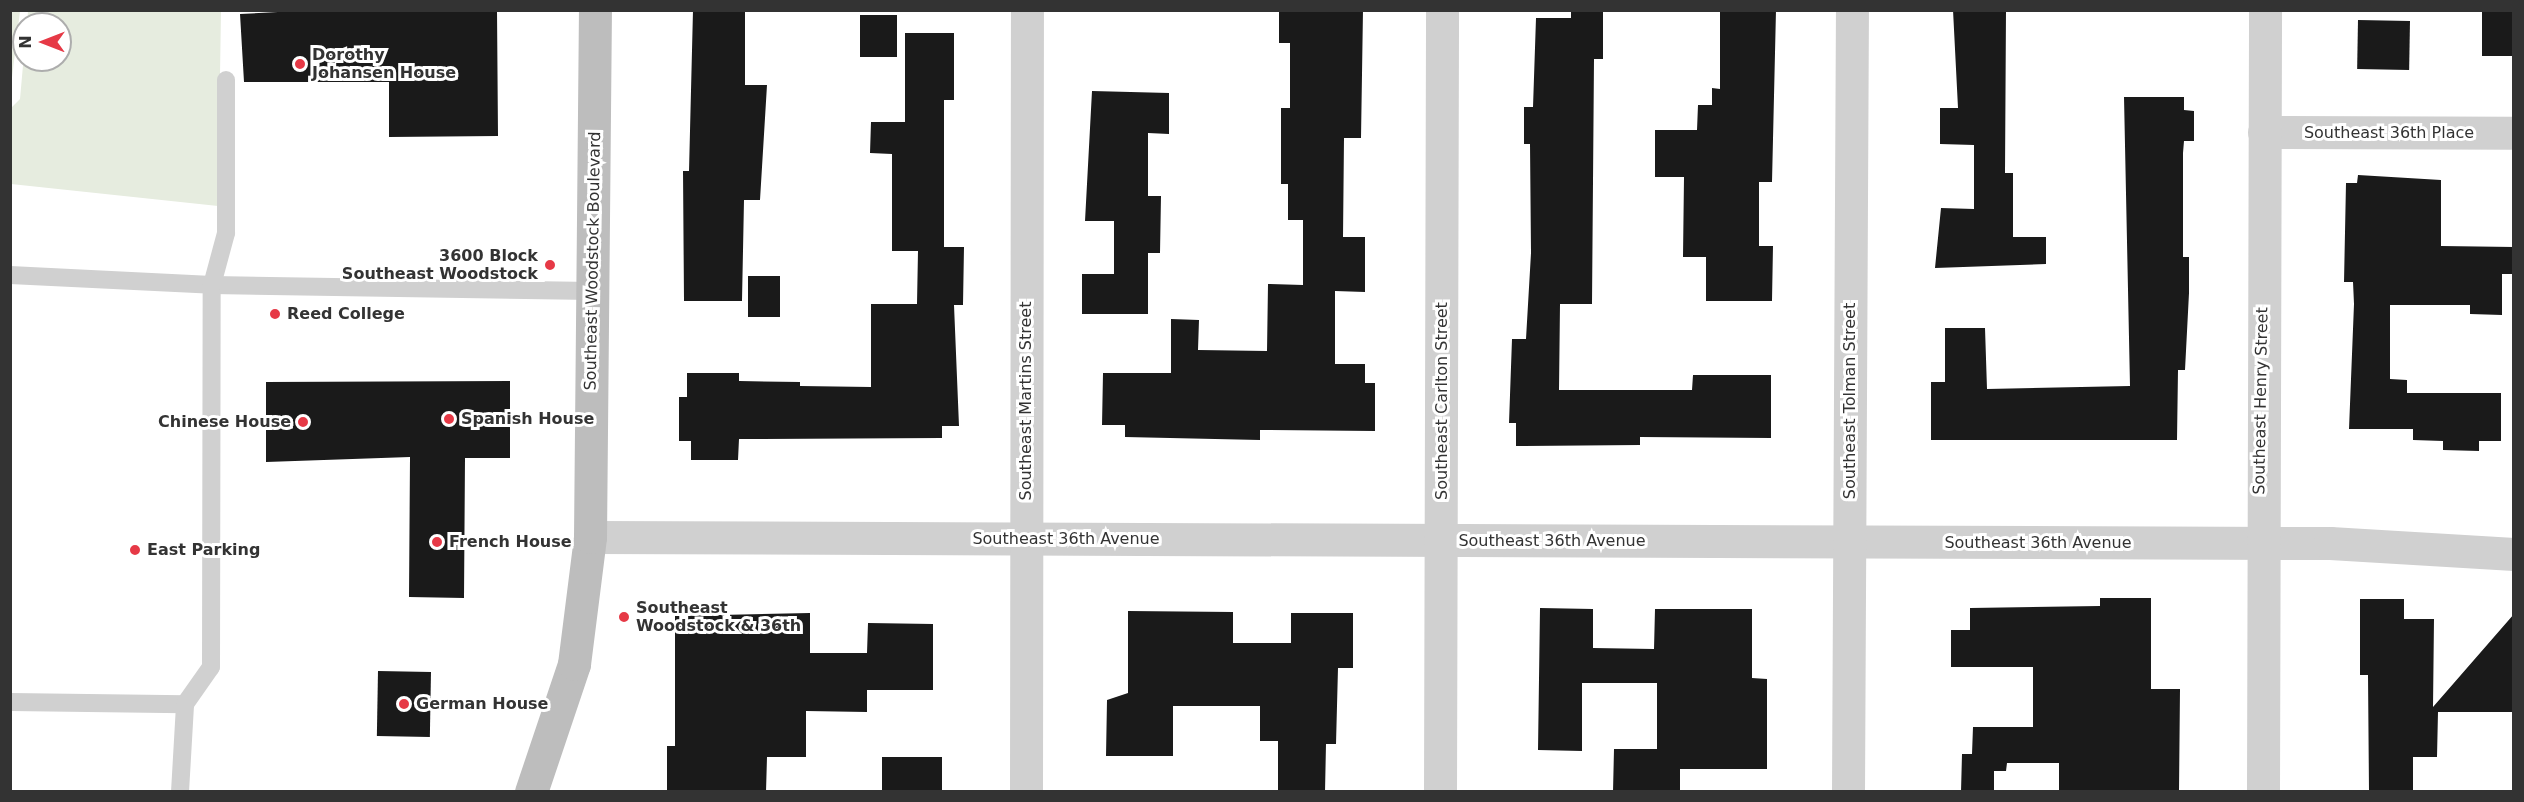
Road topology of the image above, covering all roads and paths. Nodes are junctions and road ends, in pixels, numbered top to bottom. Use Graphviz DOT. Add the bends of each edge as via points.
graph roads {
  1 [pos="595,10"];
  2 [pos="1027,10"];
  3 [pos="1442,10"];
  4 [pos="1852,10"];
  5 [pos="2265,10"];
  6 [pos="226,80"];
  7 [pos="2265,132"];
  8 [pos="2514,133"];
  9 [pos="10,275"];
  10 [pos="212,285"];
  11 [pos="593,291"];
  12 [pos="591,537"];
  13 [pos="1027,539"];
  14 [pos="1441,541"];
  15 [pos="1849,542"];
  16 [pos="2260,543"];
  17 [pos="2514,554"];
  18 [pos="10,702"];
  19 [pos="185,704"];
  20 [pos="180,792"];
  21 [pos="531,792"];
  22 [pos="1026,792"];
  23 [pos="1440,792"];
  24 [pos="1848,792"];
  25 [pos="2263,792"];
  1 -- 11 [label="main road, Southeast Woodstock Boulevard"];
  2 -- 13 [label="street, Southeast Martins Street"];
  3 -- 14 [label="street, Southeast Carlton Street"];
  4 -- 15 [label="street, Southeast Tolman Street"];
  5 -- 7 [label="street, Southeast Henry Street"];
  6 -- 10 [label="lane" via="226,233"];
  7 -- 8 [label="street, Southeast 36th Place"];
  7 -- 16 [label="street, Southeast Henry Street"];
  9 -- 10 [label="lane"];
  10 -- 11 [label="lane"];
  10 -- 19 [label="lane" via="211,667"];
  11 -- 12 [label="main road, Southeast Woodstock Boulevard"];
  12 -- 13 [label="street, Southeast 36th Avenue"];
  12 -- 21 [label="main road, Southeast Woodstock Boulevard" via="574,664"];
  13 -- 14 [label="street, Southeast 36th Avenue"];
  13 -- 22 [label="street, Southeast Martins Street"];
  14 -- 15 [label="street, Southeast 36th Avenue"];
  14 -- 23 [label="street, Southeast Carlton Street"];
  15 -- 16 [label="street, Southeast 36th Avenue"];
  15 -- 24 [label="street, Southeast Tolman Street"];
  16 -- 17 [label="street, Southeast 36th Avenue"];
  16 -- 25 [label="street, Southeast Henry Street"];
  18 -- 19 [label="lane"];
  19 -- 20 [label="lane"];
}
